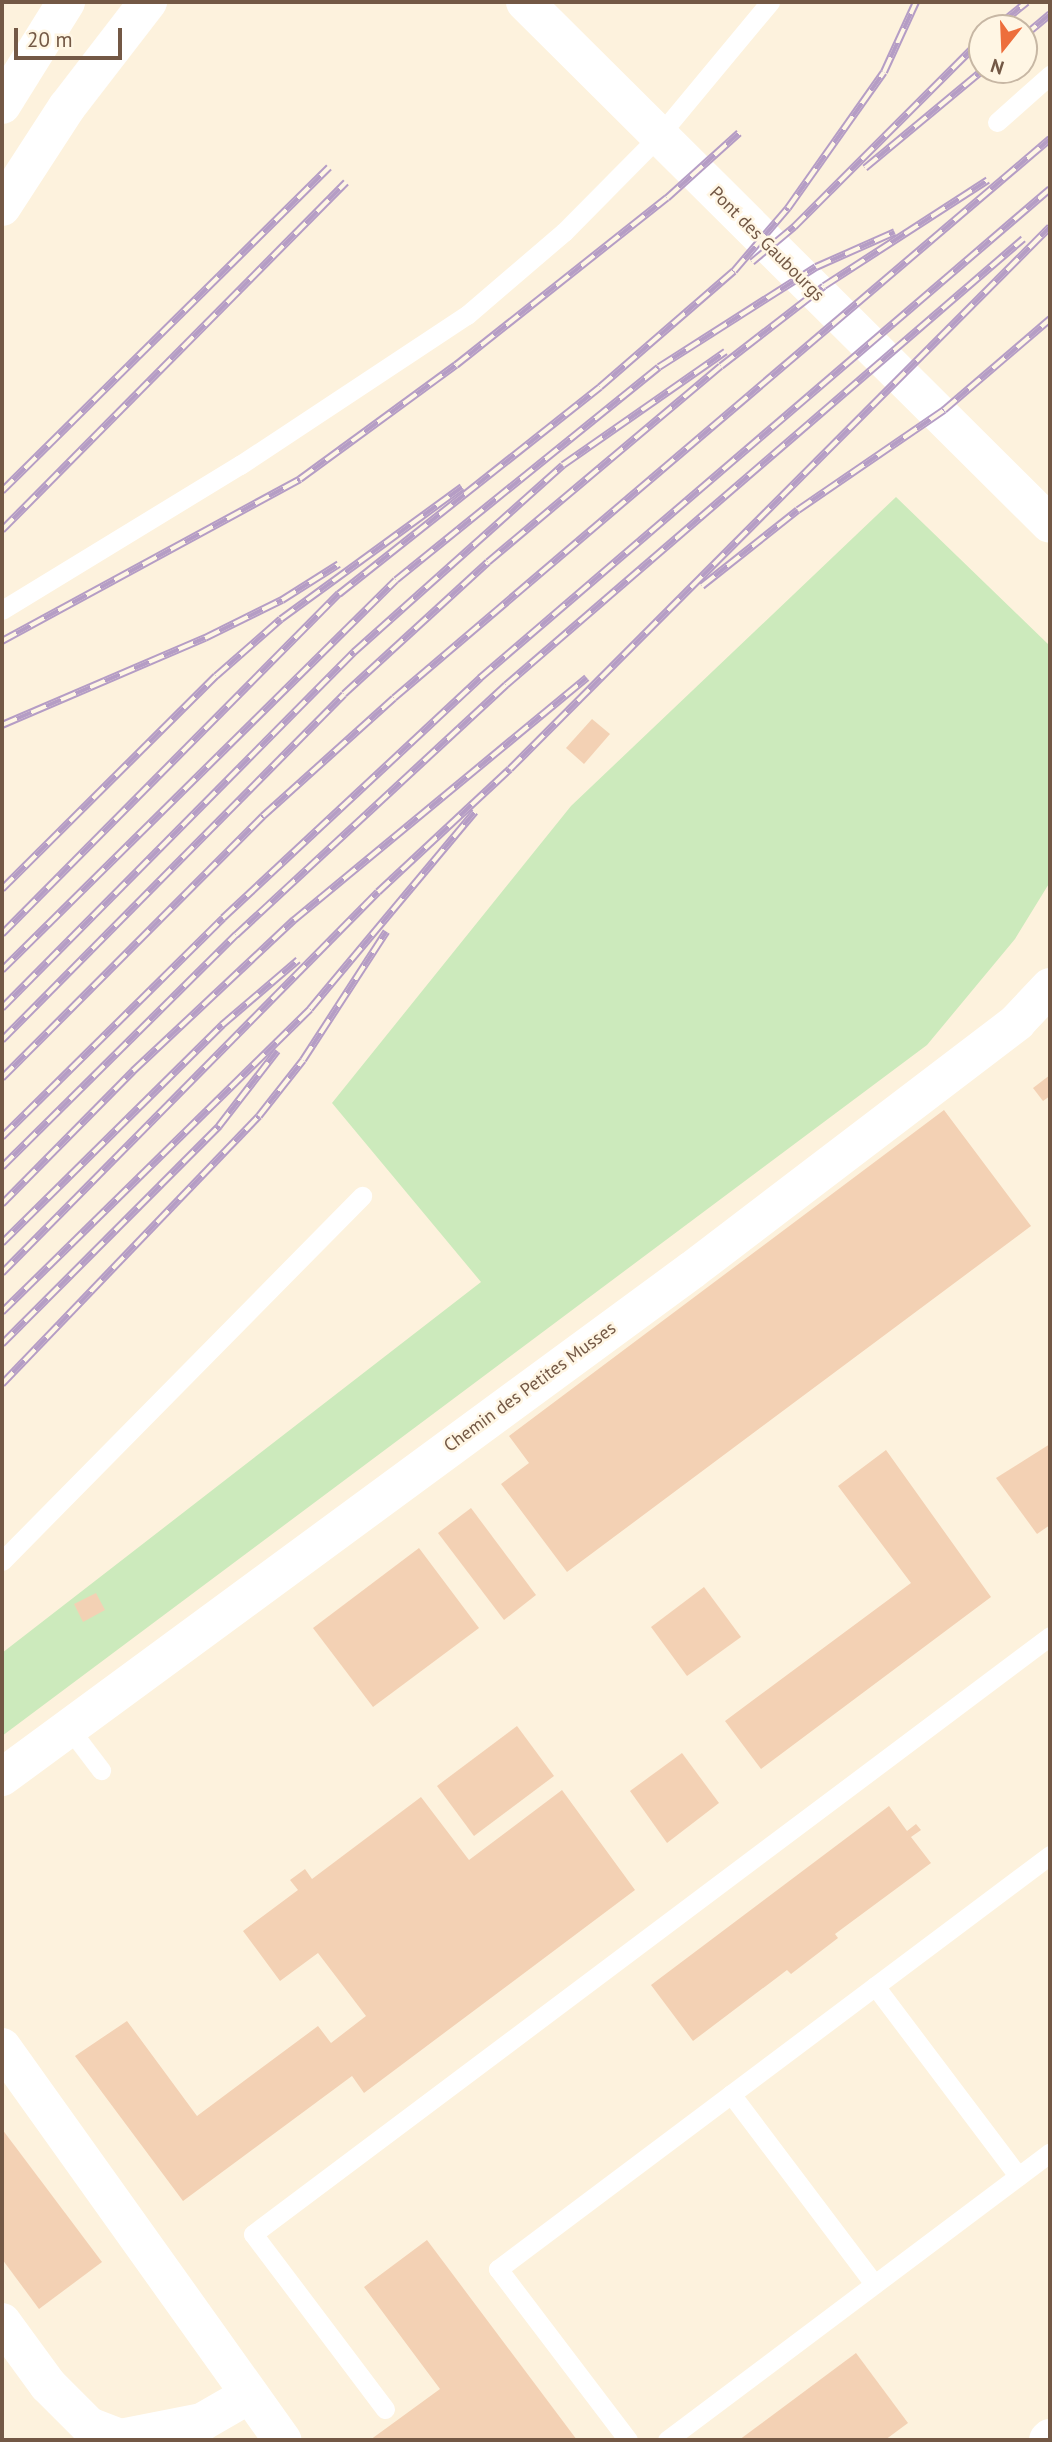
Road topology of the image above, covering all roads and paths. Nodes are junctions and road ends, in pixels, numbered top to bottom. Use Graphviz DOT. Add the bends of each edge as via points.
graph roads {
  1 [pos="66,2"];
  2 [pos="148,2"];
  3 [pos="525,2"];
  4 [pos="770,2"];
  5 [pos="1050,75"];
  6 [pos="2,105"];
  7 [pos="997,122"];
  8 [pos="2,207"];
  9 [pos="1050,524"];
  10 [pos="2,610"];
  11 [pos="1050,987"];
  12 [pos="362,1196"];
  13 [pos="2,1561"];
  14 [pos="1050,1636"];
  15 [pos="69,1728"];
  16 [pos="101,1770"];
  17 [pos="2,1777"];
  18 [pos="1050,1855"];
  19 [pos="875,1986"];
  20 [pos="2,2047"];
  21 [pos="731,2094"];
  22 [pos="1050,2152"];
  23 [pos="1018,2176"];
  24 [pos="874,2284"];
  25 [pos="2,2322"];
  26 [pos="249,2395"];
  27 [pos="385,2409"];
  28 [pos="282,2440"];
  29 [pos="628,2440"];
  30 [pos="667,2440"];
  1 -- 6 [label="street"];
  2 -- 8 [label="street" via="105,52"];
  3 -- 9 [label="street, Pont des Gaubourgs"];
  4 -- 10 [label="lane" via="657,138 564,232 467,315 240,465"];
  5 -- 7 [label="lane"];
  11 -- 15 [label="street, Chemin des Petites Musses" via="1017,1022 692,1270"];
  12 -- 13 [label="lane"];
  14 -- 27 [label="lane" via="253,2234"];
  15 -- 16 [label="lane"];
  15 -- 17 [label="street, Chemin des Petites Musses"];
  18 -- 19 [label="lane"];
  19 -- 21 [label="lane"];
  19 -- 23 [label="lane"];
  20 -- 26 [label="street"];
  21 -- 24 [label="lane"];
  21 -- 29 [label="lane" via="498,2269"];
  22 -- 23 [label="lane"];
  23 -- 24 [label="lane"];
  24 -- 30 [label="lane"];
  25 -- 26 [label="street" via="48,2385 89,2426 121,2438 202,2422"];
  26 -- 28 [label="street"];
}
